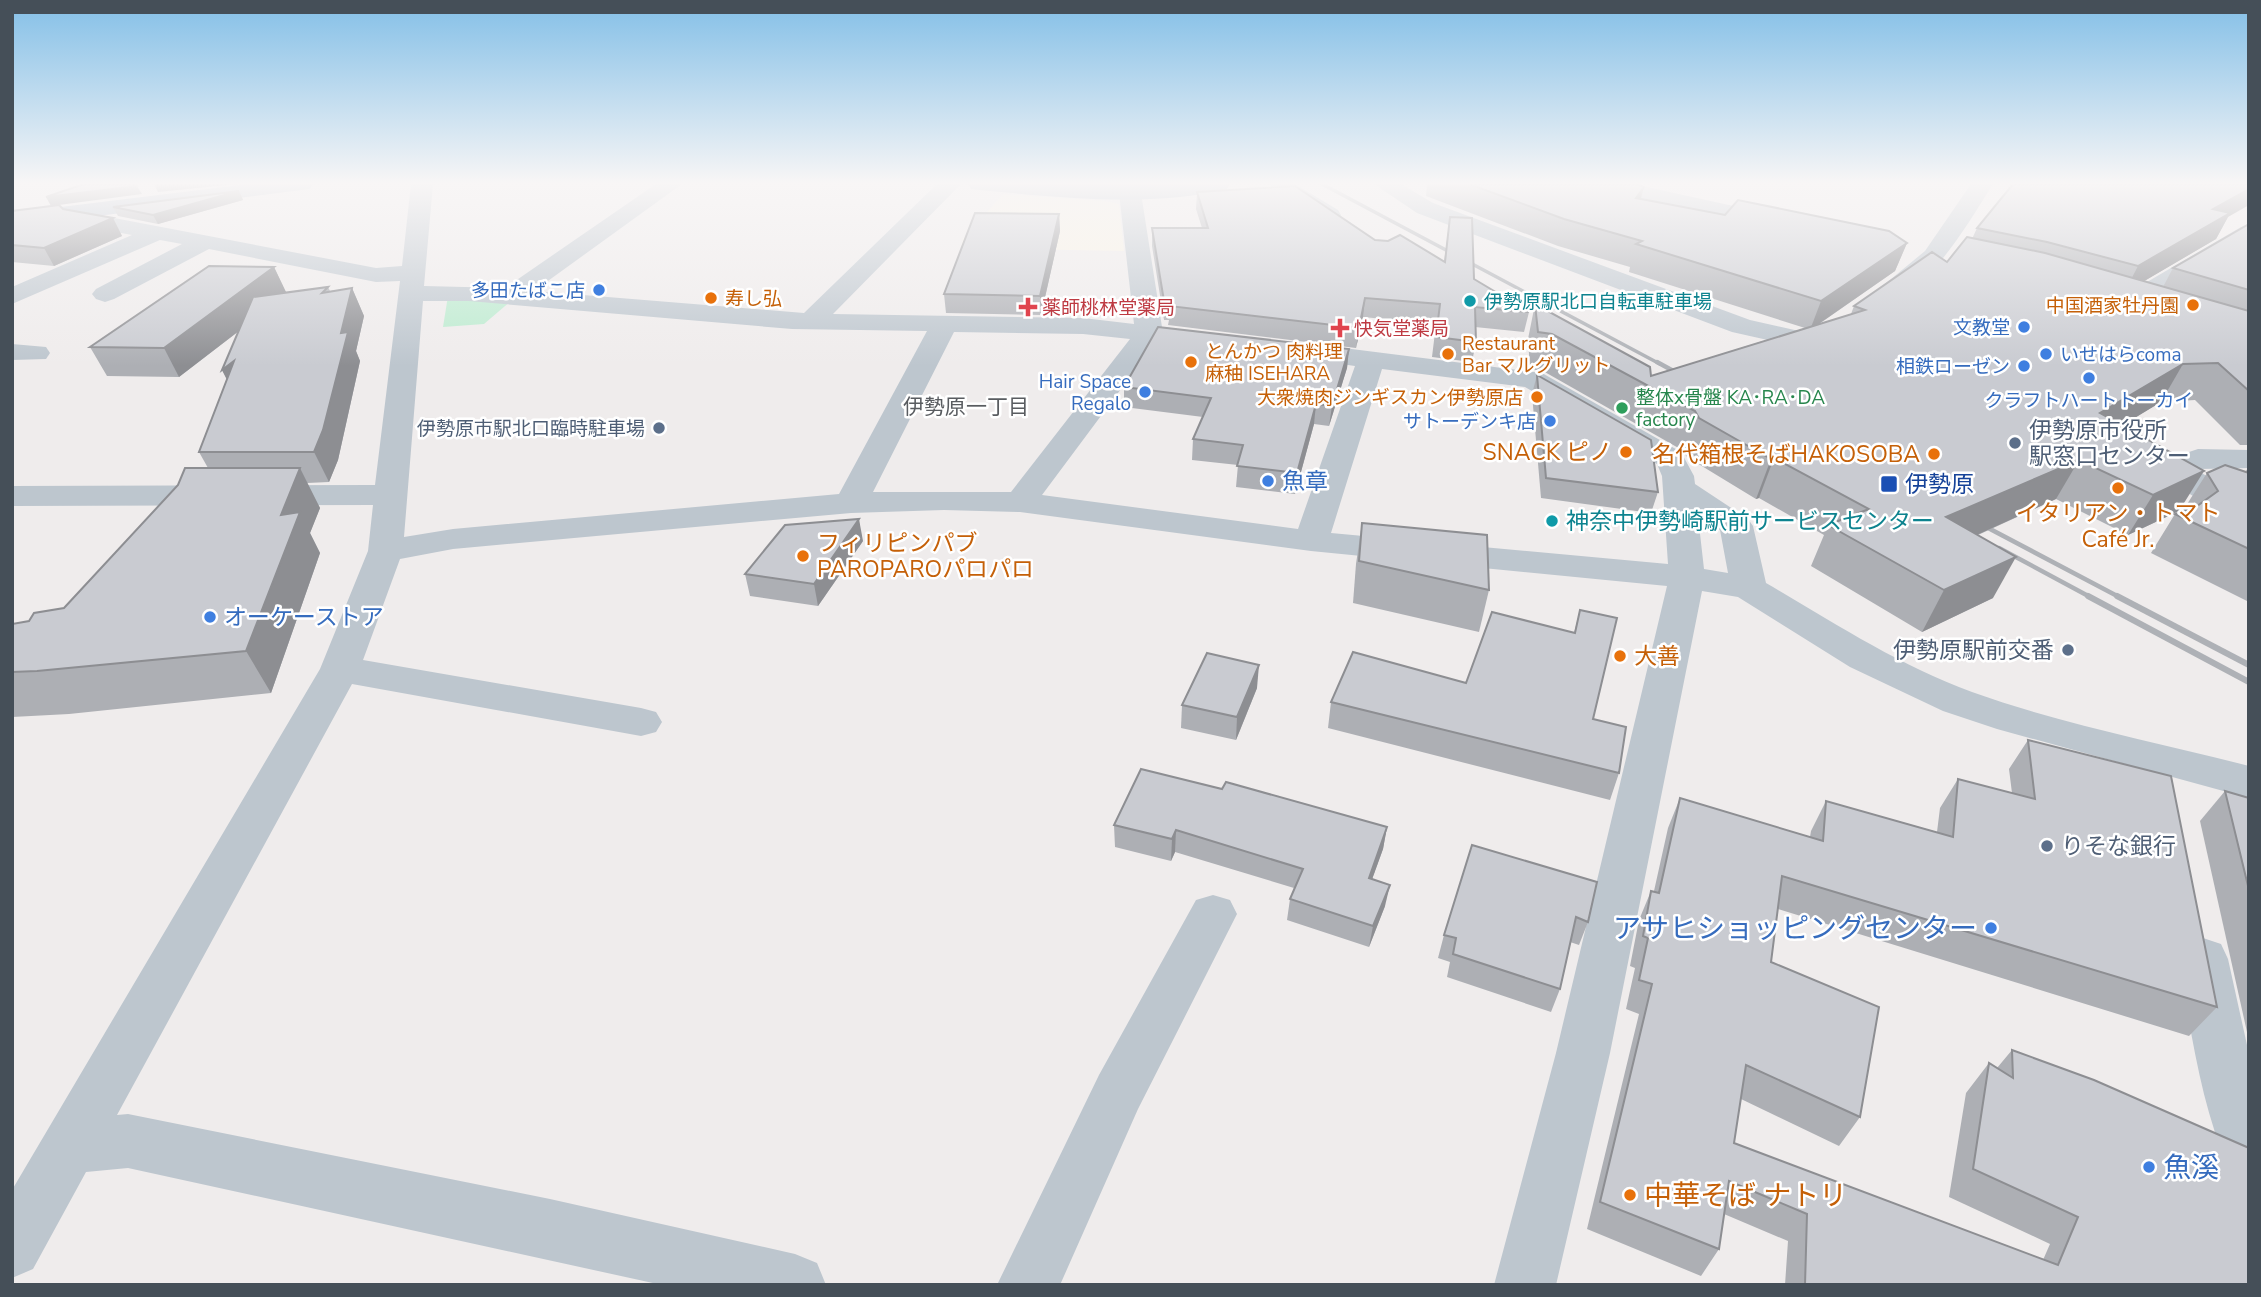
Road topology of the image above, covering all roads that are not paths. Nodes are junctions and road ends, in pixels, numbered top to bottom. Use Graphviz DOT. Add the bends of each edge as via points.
graph roads {
  1 [pos="129,245"];
  2 [pos="199,245"];
  3 [pos="224,245"];
  4 [pos="416,245"];
  5 [pos="584,245"];
  6 [pos="889,245"];
  7 [pos="1138,245"];
  8 [pos="1523,245"];
  9 [pos="1940,245"];
  10 [pos="2231,245"];
  11 [pos="412,283"];
  12 [pos="105,294"];
  13 [pos="12,296"];
  14 [pos="509,297"];
  15 [pos="2151,313"];
  16 [pos="811,321"];
  17 [pos="945,323"];
  18 [pos="1149,333"];
  19 [pos="1236,343"];
  20 [pos="1276,348"];
  21 [pos="1371,359"];
  22 [pos="2198,458"];
  23 [pos="2249,459"];
  24 [pos="2249,480"];
  25 [pos="1679,488"];
  26 [pos="391,495"];
  27 [pos="12,496"];
  28 [pos="1020,502"];
  29 [pos="850,503"];
  30 [pos="2249,509"];
  31 [pos="1311,541"];
  32 [pos="385,551"];
  33 [pos="1687,576"];
  34 [pos="1749,587"];
  35 [pos="340,669"];
  36 [pos="641,722"];
  37 [pos="2163,758"];
  38 [pos="2249,782"];
  39 [pos="2172,807"];
  40 [pos="2194,912"];
  41 [pos="1213,914"];
  42 [pos="70,1147"];
  43 [pos="2249,1150"];
  44 [pos="12,1248"];
  45 [pos="795,1285"];
  46 [pos="1028,1285"];
  47 [pos="1525,1285"];
  1 -- 13 [label="street"];
  2 -- 12 [label="street"];
  3 -- 11 [label="street"];
  4 -- 11 [label="street"];
  5 -- 14 [label="street"];
  6 -- 16 [label="street"];
  7 -- 18 [label="street"];
  8 -- 9 [label="street" via="1741,326 1800,341 1821,339 1864,310 1912,276"];
  10 -- 15 [label="street" via="2116,302"];
  11 -- 14 [label="street" via="442,292"];
  11 -- 26 [label="street"];
  14 -- 16 [label="street"];
  16 -- 17 [label="street"];
  17 -- 18 [label="street" via="1083,326"];
  17 -- 29 [label="street"];
  18 -- 19 [label="street"];
  18 -- 28 [label="street"];
  20 -- 21 [label="street"];
  21 -- 25 [label="street" via="1543,383 1670,459"];
  21 -- 31 [label="street"];
  22 -- 23 [label="street"];
  22 -- 24 [label="street"];
  22 -- 30 [label="street" via="2183,469 2192,481"];
  25 -- 33 [label="street"];
  25 -- 34 [label="street" via="1737,526"];
  26 -- 27 [label="street"];
  26 -- 32 [label="street"];
  28 -- 29 [label="street"];
  28 -- 31 [label="street"];
  29 -- 32 [label="street" via="453,540"];
  31 -- 33 [label="street"];
  32 -- 35 [label="street"];
  33 -- 34 [label="street"];
  33 -- 47 [label="street" via="1583,1053"];
  34 -- 37 [label="street" via="1864,658 1957,701"];
  35 -- 36 [label="street"];
  35 -- 42 [label="street"];
  37 -- 38 [label="street"];
  37 -- 39 [label="street"];
  40 -- 43 [label="street" via="2225,1069"];
  41 -- 46 [label="street" via="1118,1093"];
  42 -- 44 [label="street"];
  42 -- 45 [label="street" via="128,1141"];
}
